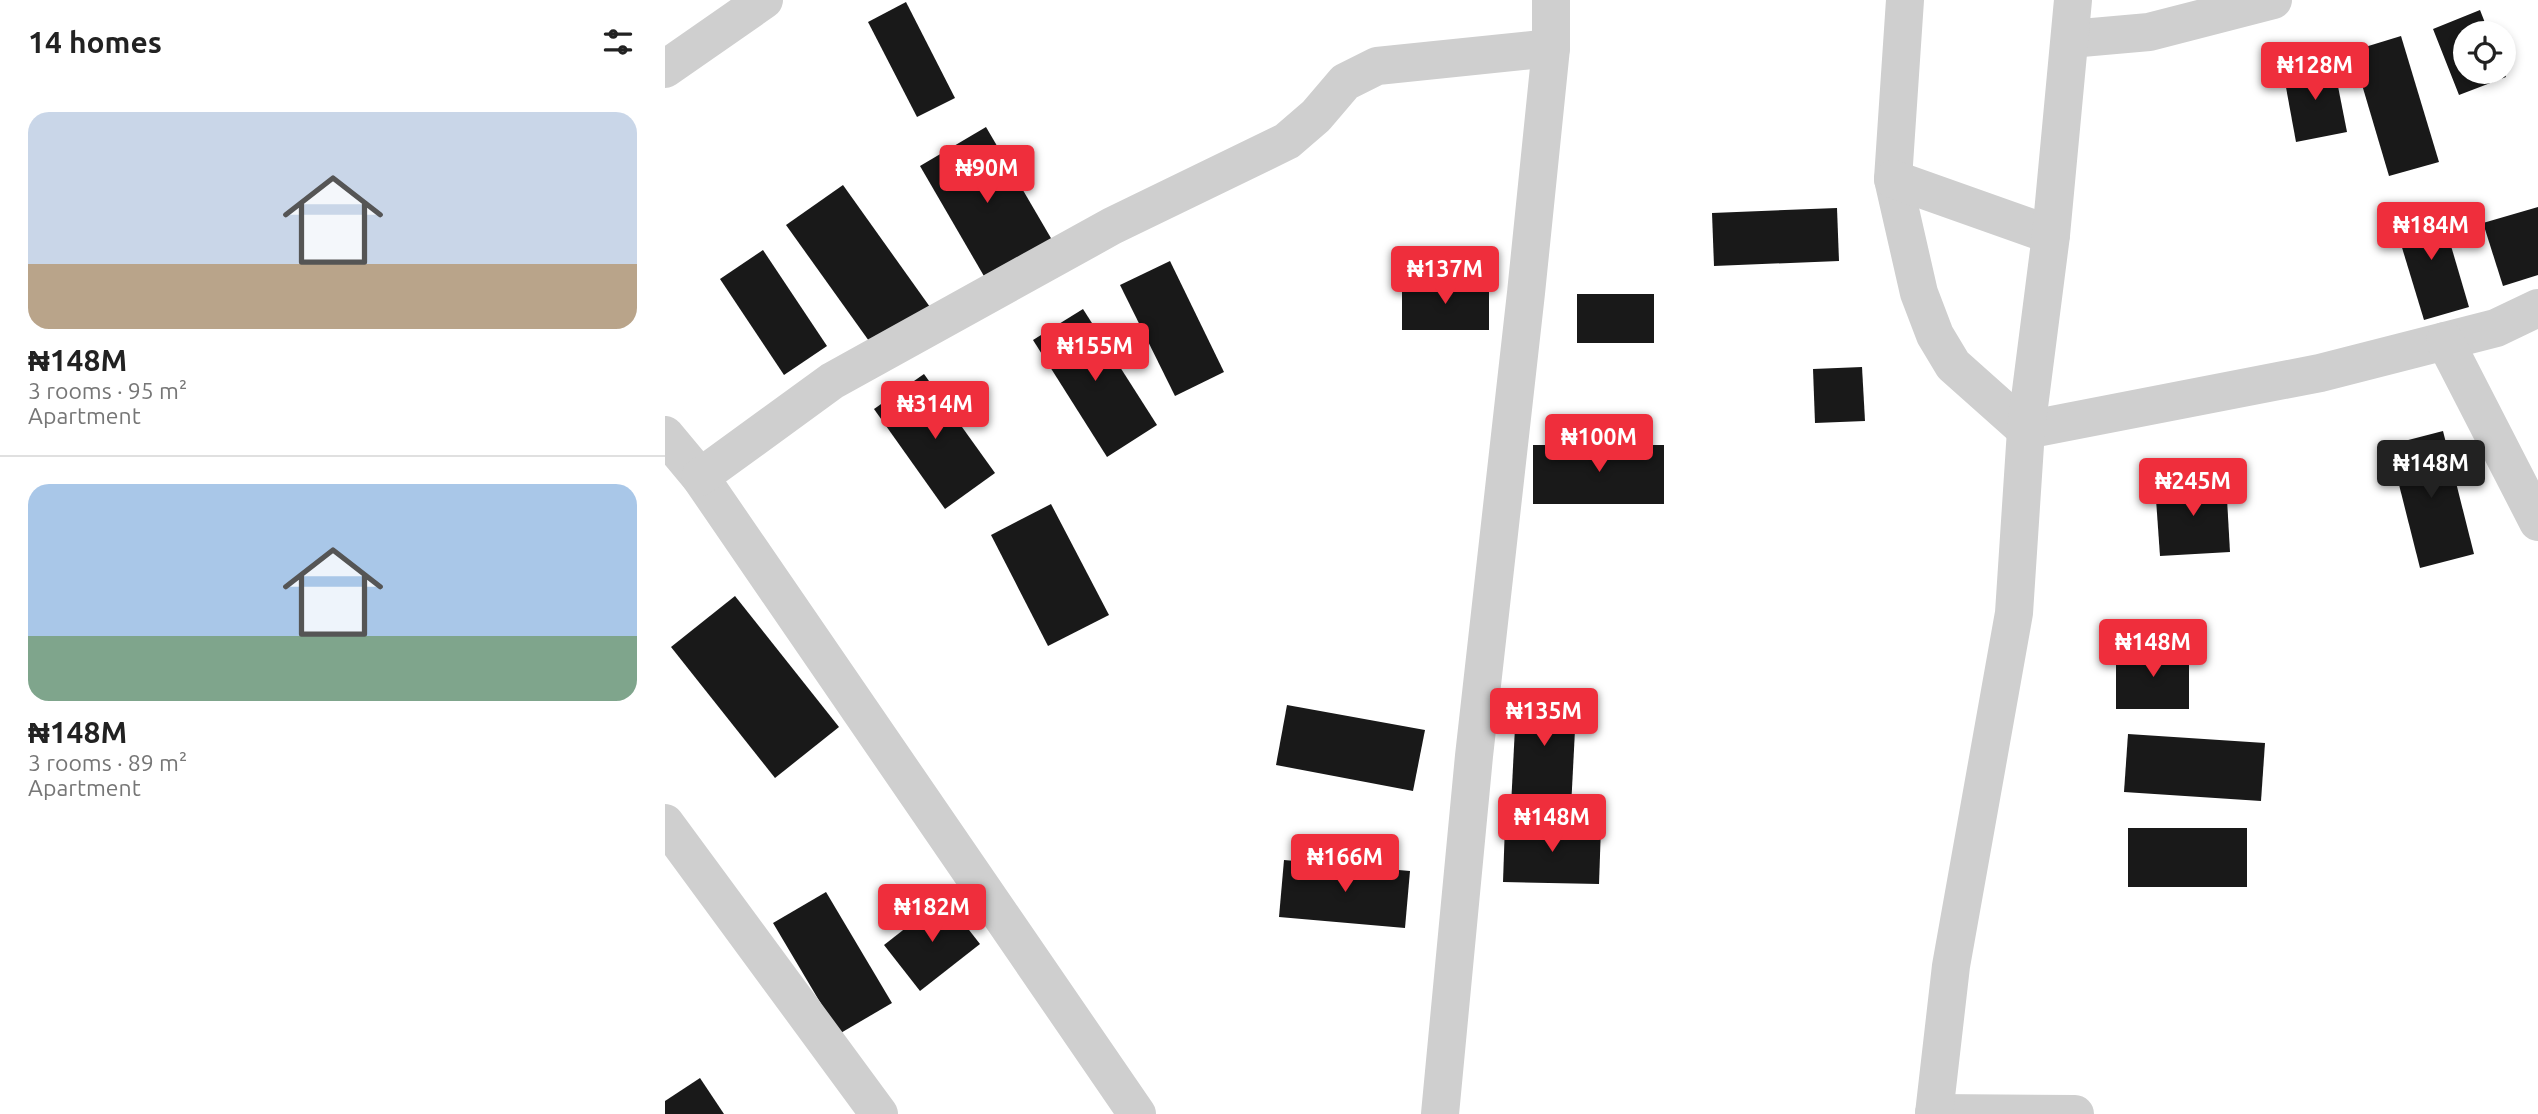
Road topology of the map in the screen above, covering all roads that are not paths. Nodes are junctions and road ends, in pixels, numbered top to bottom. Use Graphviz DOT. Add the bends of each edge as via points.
graph roads {
  1 [pos="764,0"];
  2 [pos="1551,0"];
  3 [pos="1905,0"];
  4 [pos="2073,0"];
  5 [pos="2273,0"];
  6 [pos="2070,39"];
  7 [pos="1551,48"];
  8 [pos="665,69"];
  9 [pos="1893,178"];
  10 [pos="2051,235"];
  11 [pos="2538,309"];
  12 [pos="2445,341"];
  13 [pos="2027,430"];
  14 [pos="665,435"];
  15 [pos="700,477"];
  16 [pos="2538,522"];
  17 [pos="665,823"];
  18 [pos="1934,1113"];
  19 [pos="879,1114"];
  20 [pos="1137,1114"];
  21 [pos="1440,1114"];
  22 [pos="2075,1114"];
  1 -- 8 [label="street"];
  2 -- 7 [label="street"];
  3 -- 9 [label="street"];
  4 -- 6 [label="street"];
  5 -- 6 [label="street" via="2149,33"];
  6 -- 10 [label="street"];
  7 -- 15 [label="street" via="1377,66 1345,82 1287,141 1112,226 832,381"];
  7 -- 21 [label="street"];
  9 -- 10 [label="street"];
  9 -- 13 [label="street" via="1919,293 1935,335 1954,365"];
  10 -- 13 [label="street"];
  11 -- 12 [label="street" via="2496,328"];
  12 -- 13 [label="street" via="2320,373"];
  12 -- 16 [label="street"];
  13 -- 18 [label="street" via="2014,613 1951,966"];
  14 -- 15 [label="street"];
  15 -- 20 [label="street"];
  17 -- 19 [label="street"];
  18 -- 22 [label="street"];
}
